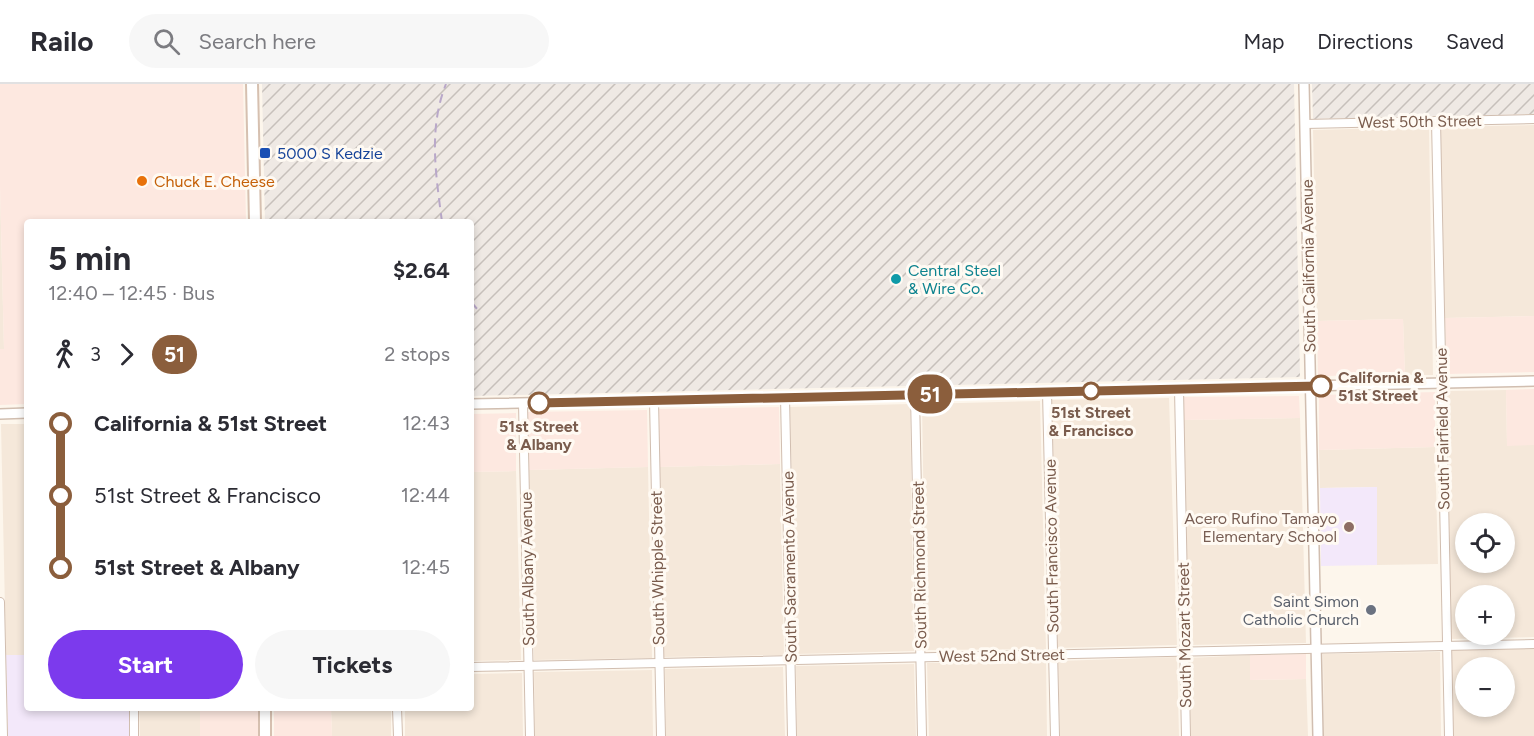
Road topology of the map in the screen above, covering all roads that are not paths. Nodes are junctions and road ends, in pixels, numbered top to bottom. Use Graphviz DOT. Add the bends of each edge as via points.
graph roads {
  1 [pos="252,84"];
  2 [pos="1304,84"];
  3 [pos="1534,119"];
  4 [pos="1436,121"];
  5 [pos="1305,124"];
  6 [pos="255,219"];
  7 [pos="1534,381"];
  8 [pos="1442,383"];
  9 [pos="1311,386"];
  10 [pos="1179,389"];
  11 [pos="1047,392"];
  12 [pos="915,394"];
  13 [pos="785,398"];
  14 [pos="654,400"];
  15 [pos="523,403"];
  16 [pos="474,404"];
  17 [pos="24,413"];
  18 [pos="0,414"];
  19 [pos="0,602"];
  20 [pos="1534,644"];
  21 [pos="1447,646"];
  22 [pos="1316,648"];
  23 [pos="1184,651"];
  24 [pos="1053,654"];
  25 [pos="921,657"];
  26 [pos="791,660"];
  27 [pos="659,663"];
  28 [pos="529,666"];
  29 [pos="474,667"];
  30 [pos="1,677"];
  31 [pos="134,711"];
  32 [pos="265,711"];
  33 [pos="397,711"];
  34 [pos="3,736"];
  35 [pos="134,736"];
  36 [pos="265,736"];
  37 [pos="398,736"];
  38 [pos="530,736"];
  39 [pos="661,736"];
  40 [pos="792,736"];
  41 [pos="922,736"];
  42 [pos="1055,736"];
  43 [pos="1186,736"];
  44 [pos="1318,736"];
  45 [pos="1449,736"];
  1 -- 6 [label="main road"];
  2 -- 5 [label="street, South California Avenue"];
  3 -- 4 [label="street, West 50th Street"];
  4 -- 5 [label="street, West 50th Street"];
  4 -- 8 [label="street, South Fairfield Avenue"];
  5 -- 9 [label="street, South California Avenue"];
  7 -- 8 [label="street"];
  8 -- 9 [label="street"];
  8 -- 21 [label="street, South Fairfield Avenue"];
  9 -- 10 [label="street"];
  9 -- 22 [label="street, South California Avenue"];
  10 -- 11 [label="street"];
  10 -- 23 [label="street, South Mozart Street"];
  11 -- 12 [label="street"];
  11 -- 24 [label="street, South Francisco Avenue"];
  12 -- 13 [label="street"];
  12 -- 25 [label="street, South Richmond Street"];
  13 -- 14 [label="street"];
  13 -- 26 [label="street, South Sacramento Avenue"];
  14 -- 15 [label="street"];
  14 -- 27 [label="street, South Whipple Street"];
  15 -- 16 [label="street"];
  15 -- 28 [label="street, South Albany Avenue"];
  17 -- 18 [label="street"];
  19 -- 30 [label="street"];
  20 -- 21 [label="street, West 52nd Street"];
  21 -- 22 [label="street, West 52nd Street"];
  21 -- 45 [label="street, South Fairfield Avenue"];
  22 -- 23 [label="street, West 52nd Street"];
  22 -- 44 [label="street, South California Avenue"];
  23 -- 24 [label="street, West 52nd Street"];
  23 -- 43 [label="street, South Mozart Street"];
  24 -- 25 [label="street, West 52nd Street"];
  24 -- 42 [label="street, South Francisco Avenue"];
  25 -- 26 [label="street, West 52nd Street"];
  25 -- 41 [label="street, South Richmond Street"];
  26 -- 27 [label="street, West 52nd Street"];
  26 -- 40 [label="street, South Sacramento Avenue"];
  27 -- 28 [label="street, West 52nd Street"];
  27 -- 39 [label="street, South Whipple Street"];
  28 -- 29 [label="street, West 52nd Street"];
  28 -- 38 [label="street, South Albany Avenue"];
  30 -- 34 [label="street"];
  31 -- 35 [label="street"];
  32 -- 36 [label="main road"];
  33 -- 37 [label="street"];
}
